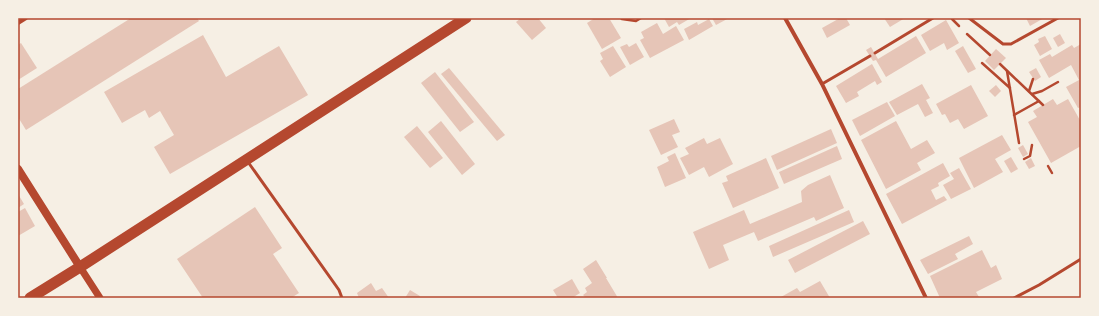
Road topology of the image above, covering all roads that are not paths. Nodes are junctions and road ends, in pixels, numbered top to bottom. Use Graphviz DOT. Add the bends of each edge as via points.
graph roads {
  1 [pos="26,18"];
  2 [pos="466,18"];
  3 [pos="785,18"];
  4 [pos="934,18"];
  5 [pos="969,18"];
  6 [pos="1058,18"];
  7 [pos="18,23"];
  8 [pos="875,53"];
  9 [pos="870,56"];
  10 [pos="822,84"];
  11 [pos="246,160"];
  12 [pos="18,169"];
  13 [pos="1081,259"];
  14 [pos="80,267"];
  15 [pos="30,298"];
  16 [pos="100,298"];
  17 [pos="342,298"];
  18 [pos="926,298"];
  19 [pos="1014,298"];
  1 -- 7 [label="street"];
  2 -- 11 [label="highway"];
  3 -- 10 [label="street"];
  4 -- 8 [label="lane"];
  5 -- 6 [label="lane" via="1003,44 1012,44"];
  9 -- 10 [label="lane"];
  10 -- 18 [label="street"];
  11 -- 14 [label="highway"];
  11 -- 17 [label="lane" via="339,290"];
  12 -- 14 [label="main road"];
  13 -- 19 [label="lane"];
  14 -- 15 [label="highway"];
  14 -- 16 [label="street"];
}
